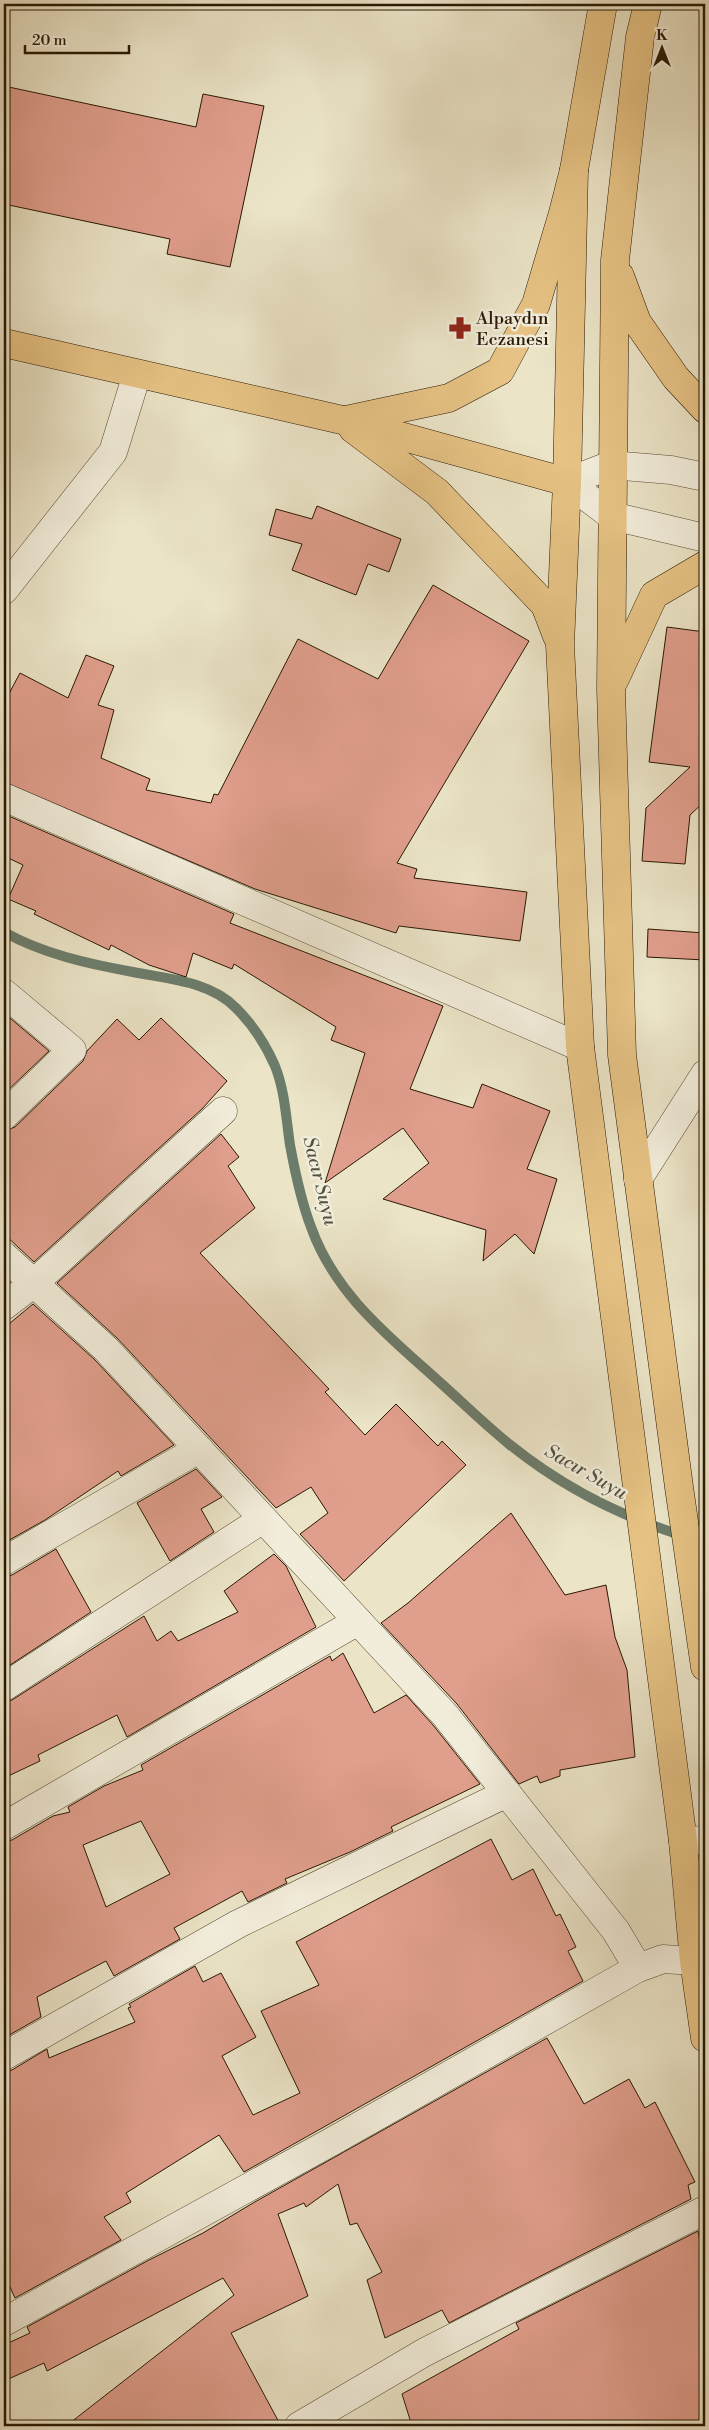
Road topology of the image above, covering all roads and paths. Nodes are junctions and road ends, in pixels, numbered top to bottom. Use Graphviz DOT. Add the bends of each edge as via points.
graph roads {
  1 [pos="603,4"];
  2 [pos="648,4"];
  3 [pos="574,170"];
  4 [pos="615,260"];
  5 [pos="4,344"];
  6 [pos="138,374"];
  7 [pos="705,409"];
  8 [pos="342,420"];
  9 [pos="612,465"];
  10 [pos="705,477"];
  11 [pos="567,482"];
  12 [pos="612,516"];
  13 [pos="705,538"];
  14 [pos="705,565"];
  15 [pos="4,590"];
  16 [pos="560,646"];
  17 [pos="610,689"];
  18 [pos="4,796"];
  19 [pos="4,993"];
  20 [pos="580,1046"];
  21 [pos="705,1074"];
  22 [pos="223,1111"];
  23 [pos="4,1116"];
  24 [pos="638,1179"];
  25 [pos="4,1256"];
  26 [pos="34,1283"];
  27 [pos="4,1306"];
  28 [pos="198,1449"];
  29 [pos="263,1519"];
  30 [pos="4,1561"];
  31 [pos="358,1621"];
  32 [pos="705,1667"];
  33 [pos="4,1687"];
  34 [pos="506,1793"];
  35 [pos="4,1826"];
  36 [pos="694,1840"];
  37 [pos="694,1961"];
  38 [pos="638,1968"];
  39 [pos="705,2038"];
  40 [pos="4,2056"];
  41 [pos="705,2210"];
  42 [pos="4,2322"];
  43 [pos="299,2426"];
  1 -- 3 [label="main road"];
  2 -- 4 [label="main road" via="640,37"];
  3 -- 8 [label="main road" via="536,304 500,371 449,398"];
  3 -- 11 [label="main road"];
  4 -- 7 [label="main road" via="637,322 676,378"];
  4 -- 9 [label="main road"];
  5 -- 6 [label="main road"];
  6 -- 8 [label="main road"];
  6 -- 15 [label="street" via="112,452"];
  8 -- 11 [label="main road"];
  8 -- 16 [label="main road" via="437,492 545,605"];
  9 -- 10 [label="street" via="671,470"];
  9 -- 11 [label="street"];
  9 -- 12 [label="main road"];
  11 -- 12 [label="street"];
  11 -- 16 [label="main road"];
  12 -- 13 [label="street"];
  12 -- 17 [label="main road"];
  14 -- 17 [label="main road" via="654,595"];
  16 -- 20 [label="main road"];
  17 -- 24 [label="main road" via="622,1055"];
  18 -- 20 [label="street"];
  19 -- 23 [label="street" via="72,1050"];
  20 -- 36 [label="main road" via="648,1574"];
  21 -- 24 [label="street"];
  22 -- 26 [label="street"];
  24 -- 32 [label="main road"];
  25 -- 26 [label="street"];
  26 -- 27 [label="street"];
  26 -- 28 [label="street" via="106,1350"];
  28 -- 29 [label="street"];
  28 -- 30 [label="street"];
  29 -- 31 [label="street"];
  29 -- 33 [label="street"];
  31 -- 34 [label="street" via="445,1715"];
  31 -- 35 [label="street"];
  34 -- 38 [label="street" via="616,1931"];
  34 -- 40 [label="street" via="238,1924"];
  36 -- 37 [label="main road"];
  37 -- 38 [label="street" via="663,1959"];
  37 -- 39 [label="main road"];
  38 -- 42 [label="street"];
  41 -- 43 [label="street" via="425,2352"];
}
